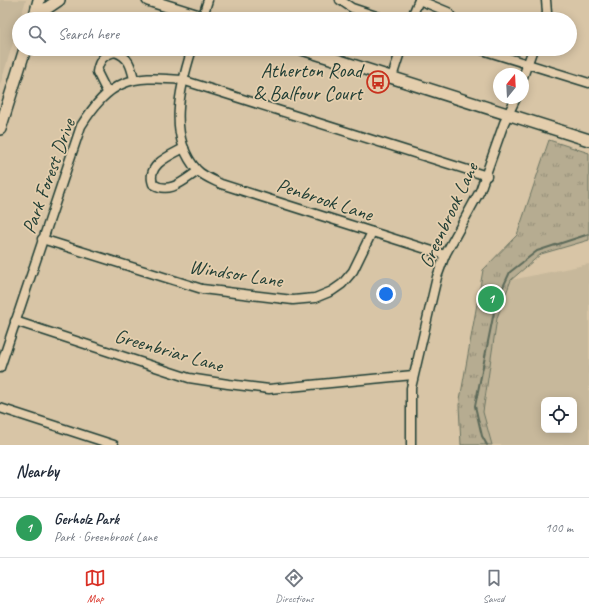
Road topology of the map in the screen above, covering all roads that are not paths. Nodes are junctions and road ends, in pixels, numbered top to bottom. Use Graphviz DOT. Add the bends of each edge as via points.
graph roads {
  1 [pos="39,0"];
  2 [pos="59,0"];
  3 [pos="148,0"];
  4 [pos="208,0"];
  5 [pos="340,0"];
  6 [pos="419,0"];
  7 [pos="546,0"];
  8 [pos="36,12"];
  9 [pos="42,12"];
  10 [pos="185,12"];
  11 [pos="205,12"];
  12 [pos="364,12"];
  13 [pos="414,12"];
  14 [pos="448,12"];
  15 [pos="548,12"];
  16 [pos="23,56"];
  17 [pos="104,56"];
  18 [pos="123,56"];
  19 [pos="190,56"];
  20 [pos="324,56"];
  21 [pos="399,56"];
  22 [pos="501,56"];
  23 [pos="530,56"];
  24 [pos="527,64"];
  25 [pos="526,68"];
  26 [pos="392,77"];
  27 [pos="134,79"];
  28 [pos="182,80"];
  29 [pos="589,83"];
  30 [pos="107,92"];
  31 [pos="513,104"];
  32 [pos="509,114"];
  33 [pos="0,129"];
  34 [pos="589,140"];
  35 [pos="184,148"];
  36 [pos="198,171"];
  37 [pos="487,176"];
  38 [pos="372,232"];
  39 [pos="42,239"];
  40 [pos="445,255"];
  41 [pos="15,321"];
  42 [pos="0,368"];
  43 [pos="413,375"];
  44 [pos="0,408"];
  45 [pos="114,445"];
  46 [pos="411,445"];
  1 -- 8 [label="street"];
  2 -- 9 [label="street"];
  3 -- 10 [label="street"];
  4 -- 11 [label="street"];
  5 -- 12 [label="street"];
  6 -- 13 [label="street"];
  6 -- 14 [label="street"];
  7 -- 15 [label="street"];
  16 -- 33 [label="street"];
  17 -- 30 [label="street" via="97,72"];
  18 -- 27 [label="street" via="130,62"];
  19 -- 28 [label="street, Penbrook Lane"];
  20 -- 26 [label="street"];
  21 -- 26 [label="street"];
  22 -- 24 [label="street"];
  23 -- 24 [label="street"];
  24 -- 25 [label="street"];
  24 -- 29 [label="street"];
  26 -- 32 [label="street"];
  27 -- 28 [label="street, Park Forest Drive"];
  27 -- 30 [label="street, Park Forest Drive"];
  28 -- 35 [label="street, Penbrook Lane" via="179,133"];
  28 -- 37 [label="street, Park Forest Drive"];
  30 -- 39 [label="street, Park Forest Drive" via="81,126"];
  31 -- 32 [label="street, Greenbrook Lane"];
  32 -- 34 [label="street"];
  32 -- 37 [label="street, Greenbrook Lane"];
  35 -- 36 [label="street, Penbrook Lane"];
  35 -- 36 [label="street" via="156,166 152,172 153,184 162,188 174,187"];
  36 -- 38 [label="street, Penbrook Lane" via="221,184"];
  37 -- 40 [label="street, Greenbrook Lane"];
  38 -- 39 [label="street, Windsor Lane" via="353,272 342,284 315,298 294,300 202,289"];
  38 -- 40 [label="street, Penbrook Lane"];
  39 -- 41 [label="street, Park Forest Drive"];
  40 -- 43 [label="street, Greenbrook Lane" via="437,277"];
  41 -- 42 [label="street, Park Forest Drive"];
  41 -- 43 [label="street, Greenbriar Lane" via="189,378 228,384 269,389"];
  43 -- 46 [label="street, Greenbrook Lane"];
  44 -- 45 [label="street"];
}
